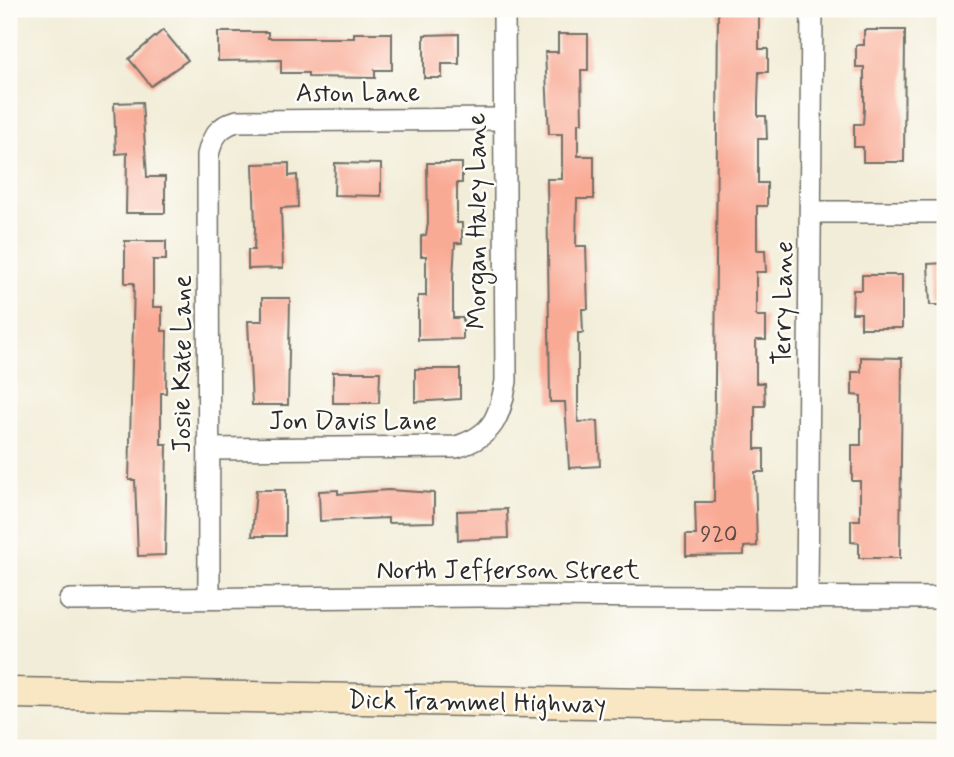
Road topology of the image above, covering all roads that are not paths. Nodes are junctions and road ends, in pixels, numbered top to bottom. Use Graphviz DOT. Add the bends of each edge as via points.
graph roads {
  1 [pos="503,9"];
  2 [pos="812,9"];
  3 [pos="503,119"];
  4 [pos="217,132"];
  5 [pos="811,212"];
  6 [pos="945,212"];
  7 [pos="490,429"];
  8 [pos="210,449"];
  9 [pos="807,597"];
  10 [pos="945,597"];
  11 [pos="209,598"];
  12 [pos="70,600"];
  13 [pos="9,693"];
  14 [pos="945,709"];
  1 -- 3 [label="street, Morgan Haley Lane"];
  2 -- 5 [label="street, Terry Lane"];
  3 -- 4 [label="street, Aston Lane" via="237,121"];
  3 -- 7 [label="street, Morgan Haley Lane" via="506,381 502,408"];
  4 -- 8 [label="street, Josie Kate Lane" via="208,155"];
  5 -- 6 [label="street"];
  5 -- 9 [label="street, Terry Lane"];
  7 -- 8 [label="street, Jon Davis Lane" via="475,442 456,447"];
  8 -- 11 [label="street, Josie Kate Lane"];
  9 -- 10 [label="street, North Jefferson Street"];
  9 -- 11 [label="street, North Jefferson Street"];
  11 -- 12 [label="street, North Jefferson Street"];
  13 -- 14 [label="main road, Dick Trammel Highway"];
}
